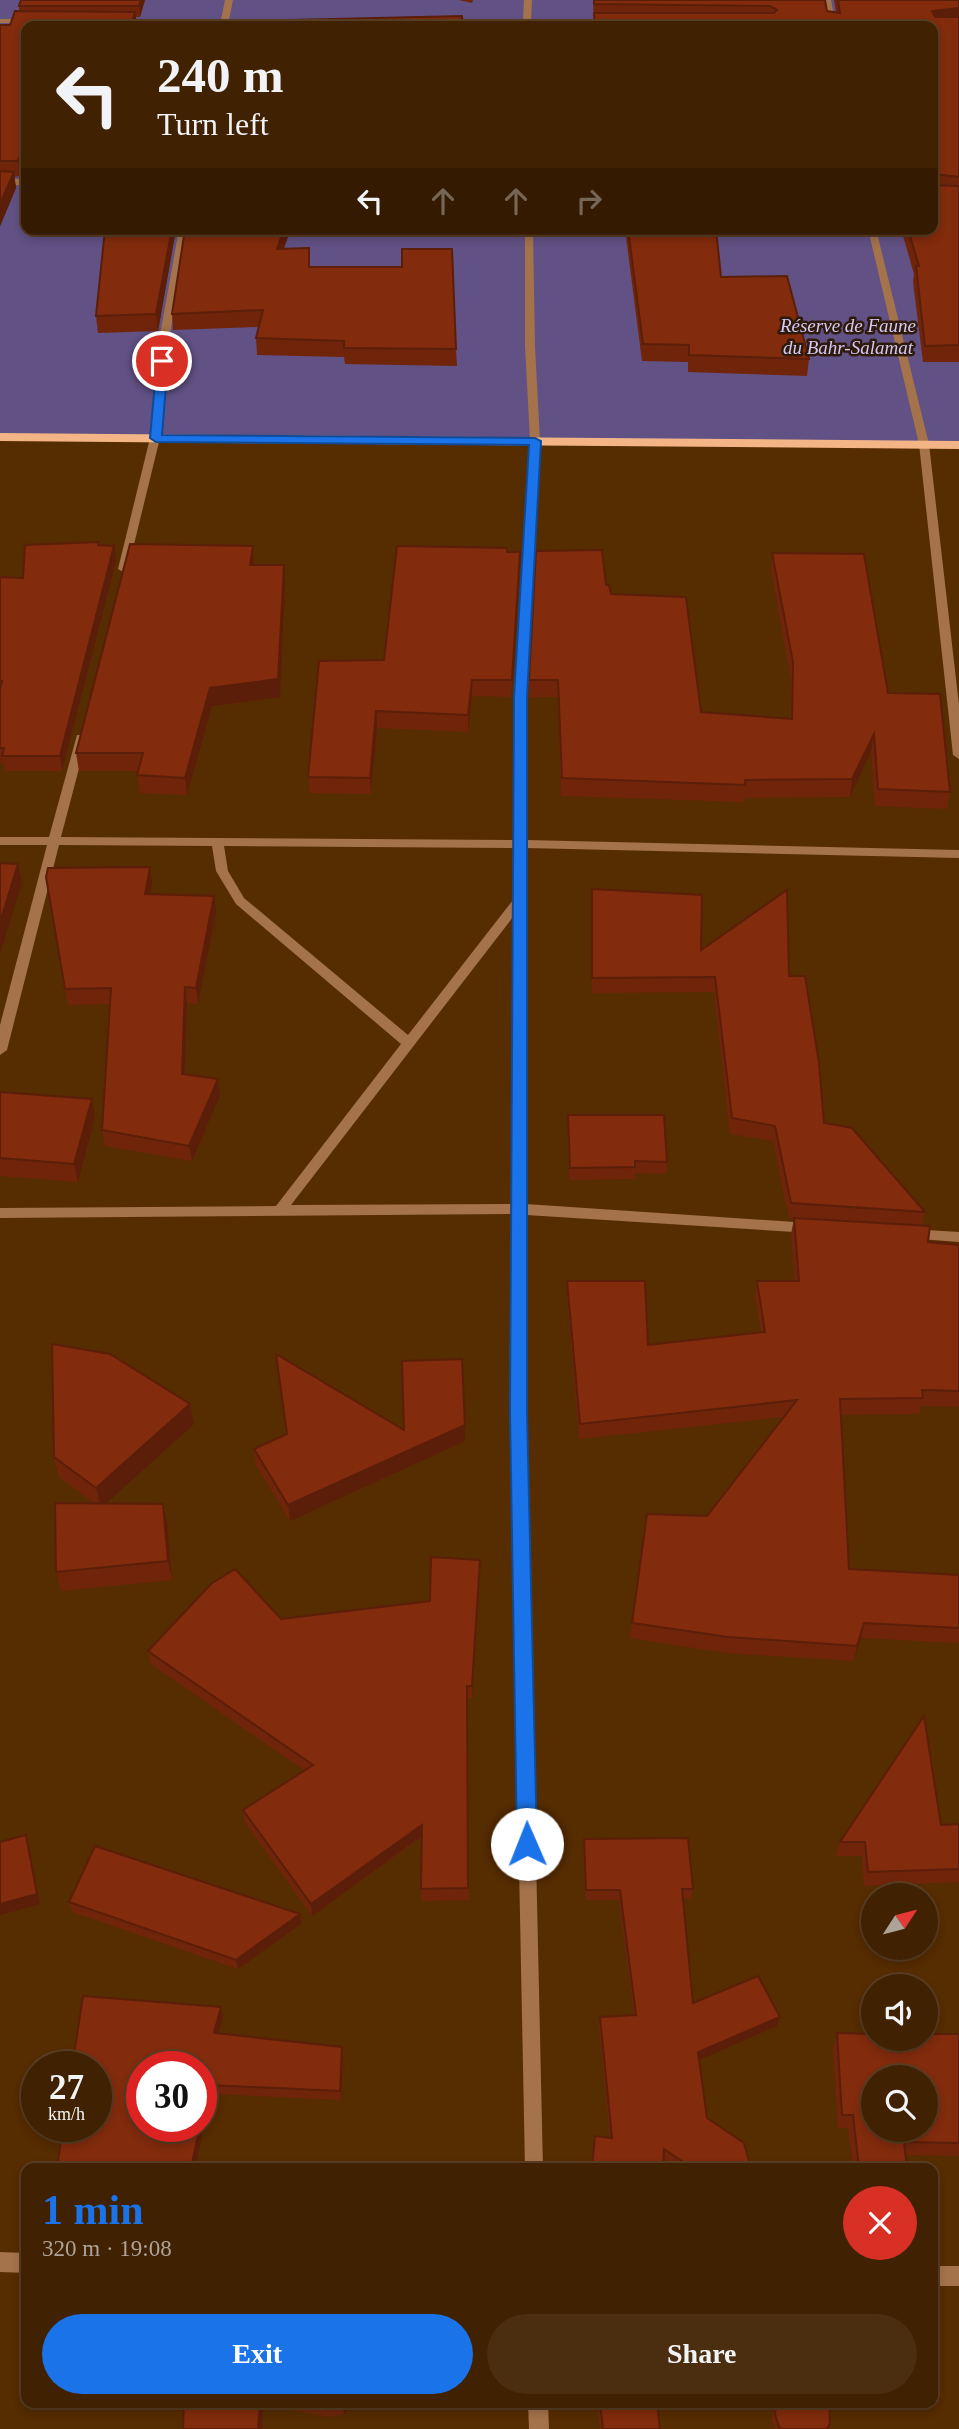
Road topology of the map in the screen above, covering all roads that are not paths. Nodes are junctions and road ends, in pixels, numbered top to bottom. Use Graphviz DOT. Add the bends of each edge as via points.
graph roads {
  1 [pos="229,0"];
  2 [pos="528,0"];
  3 [pos="827,0"];
  4 [pos="0,21"];
  5 [pos="40,21"];
  6 [pos="225,21"];
  7 [pos="527,21"];
  8 [pos="831,21"];
  9 [pos="0,182"];
  10 [pos="21,182"];
  11 [pos="182,235"];
  12 [pos="529,235"];
  13 [pos="873,235"];
  14 [pos="0,437"];
  15 [pos="156,438"];
  16 [pos="535,441"];
  17 [pos="924,444"];
  18 [pos="959,445"];
  19 [pos="120,583"];
  20 [pos="84,726"];
  21 [pos="959,755"];
  22 [pos="0,841"];
  23 [pos="54,842"];
  24 [pos="218,843"];
  25 [pos="520,844"];
  26 [pos="959,854"];
  27 [pos="520,900"];
  28 [pos="410,1043"];
  29 [pos="0,1050"];
  30 [pos="519,1209"];
  31 [pos="280,1210"];
  32 [pos="0,1213"];
  33 [pos="821,1228"];
  34 [pos="890,1233"];
  35 [pos="959,1237"];
  36 [pos="534,2163"];
  37 [pos="0,2262"];
  38 [pos="21,2263"];
  39 [pos="938,2276"];
  40 [pos="959,2276"];
  41 [pos="538,2408"];
  42 [pos="539,2429"];
  1 -- 6 [label="street"];
  2 -- 7 [label="street"];
  3 -- 8 [label="street"];
  4 -- 5 [label="street"];
  9 -- 10 [label="street"];
  11 -- 15 [label="street" via="165,335"];
  12 -- 16 [label="street"];
  13 -- 17 [label="street"];
  14 -- 15 [label="main road"];
  15 -- 16 [label="main road"];
  15 -- 19 [label="street"];
  16 -- 17 [label="main road"];
  16 -- 25 [label="street" via="520,697"];
  17 -- 18 [label="main road"];
  17 -- 21 [label="street"];
  20 -- 23 [label="street"];
  22 -- 23 [label="street"];
  23 -- 24 [label="street"];
  23 -- 29 [label="street"];
  24 -- 25 [label="street"];
  24 -- 28 [label="street" via="222,872 240,901"];
  25 -- 26 [label="street"];
  25 -- 27 [label="street"];
  27 -- 28 [label="street"];
  27 -- 30 [label="street"];
  28 -- 31 [label="street"];
  30 -- 31 [label="street"];
  30 -- 33 [label="street"];
  30 -- 36 [label="street"];
  31 -- 32 [label="street"];
  34 -- 35 [label="street"];
  37 -- 38 [label="street"];
  39 -- 40 [label="street"];
  41 -- 42 [label="street"];
}
